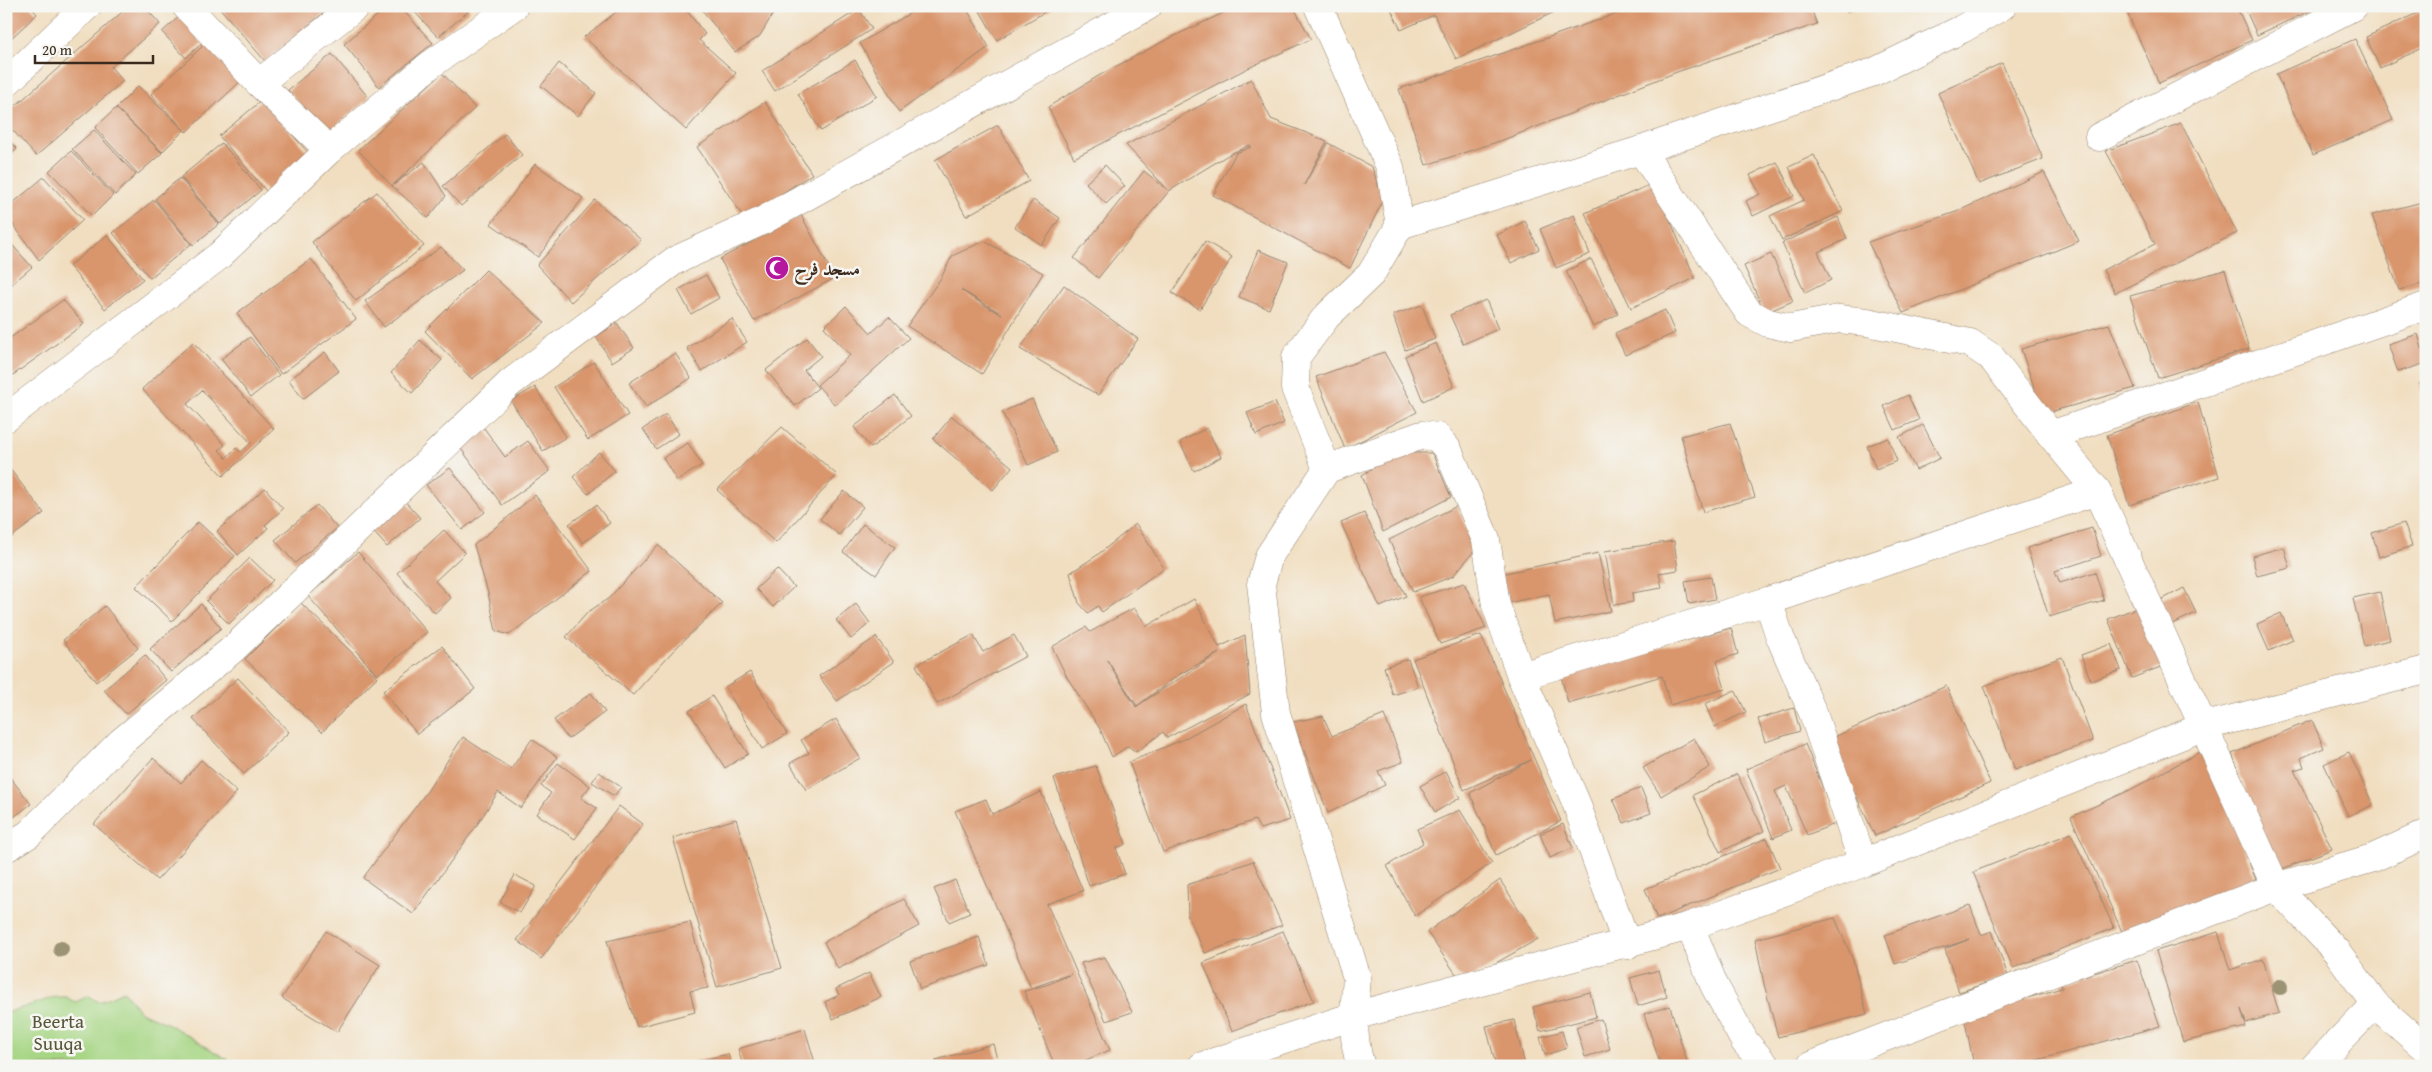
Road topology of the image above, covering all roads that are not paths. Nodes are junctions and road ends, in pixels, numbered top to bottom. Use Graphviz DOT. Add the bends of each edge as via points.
graph roads {
  1 [pos="87,6"];
  2 [pos="186,6"];
  3 [pos="356,6"];
  4 [pos="514,6"];
  5 [pos="1148,6"];
  6 [pos="1318,6"];
  7 [pos="2002,6"];
  8 [pos="2354,6"];
  9 [pos="6,83"];
  10 [pos="259,83"];
  11 [pos="2099,137"];
  12 [pos="329,150"];
  13 [pos="1640,150"];
  14 [pos="1400,225"];
  15 [pos="2426,306"];
  16 [pos="6,418"];
  17 [pos="2050,435"];
  18 [pos="1327,469"];
  19 [pos="2097,492"];
  20 [pos="1768,601"];
  21 [pos="2426,670"];
  22 [pos="1522,676"];
  23 [pos="2205,726"];
  24 [pos="2426,834"];
  25 [pos="6,848"];
  26 [pos="1864,862"];
  27 [pos="2276,887"];
  28 [pos="1690,926"];
  29 [pos="1627,945"];
  30 [pos="2375,1004"];
  31 [pos="1354,1016"];
  32 [pos="2426,1049"];
  33 [pos="1202,1066"];
  34 [pos="1362,1066"];
  35 [pos="1766,1066"];
  36 [pos="1810,1066"];
  37 [pos="2315,1066"];
  1 -- 9 [label="street"];
  2 -- 10 [label="street"];
  3 -- 10 [label="street"];
  4 -- 12 [label="street" via="430,65"];
  5 -- 25 [label="street" via="762,221 674,261 510,383 233,649 121,742 29,834"];
  6 -- 14 [label="street" via="1390,167"];
  7 -- 13 [label="street" via="1874,72"];
  8 -- 11 [label="street"];
  10 -- 12 [label="street"];
  12 -- 16 [label="street" via="219,256"];
  13 -- 14 [label="street"];
  13 -- 17 [label="street" via="1749,313 1768,323 1791,328 1839,319 1970,342 1992,357"];
  14 -- 18 [label="street" via="1371,274 1326,317 1296,357 1295,388"];
  15 -- 17 [label="street"];
  17 -- 19 [label="street"];
  18 -- 22 [label="street" via="1422,435 1437,438 1448,450 1486,540 1496,605"];
  18 -- 31 [label="street" via="1269,556 1261,584 1276,713 1357,978"];
  19 -- 20 [label="street"];
  19 -- 23 [label="street"];
  20 -- 22 [label="street"];
  20 -- 26 [label="street" via="1812,713"];
  21 -- 23 [label="street"];
  22 -- 29 [label="street" via="1575,800"];
  23 -- 26 [label="street"];
  23 -- 27 [label="street"];
  24 -- 27 [label="street" via="2373,858"];
  26 -- 28 [label="street"];
  27 -- 30 [label="street" via="2337,952"];
  27 -- 36 [label="street"];
  28 -- 29 [label="street"];
  28 -- 35 [label="street" via="1714,985 1745,1042"];
  29 -- 31 [label="street"];
  30 -- 32 [label="street"];
  30 -- 37 [label="street"];
  31 -- 33 [label="street"];
  31 -- 34 [label="street" via="1356,1050"];
}
